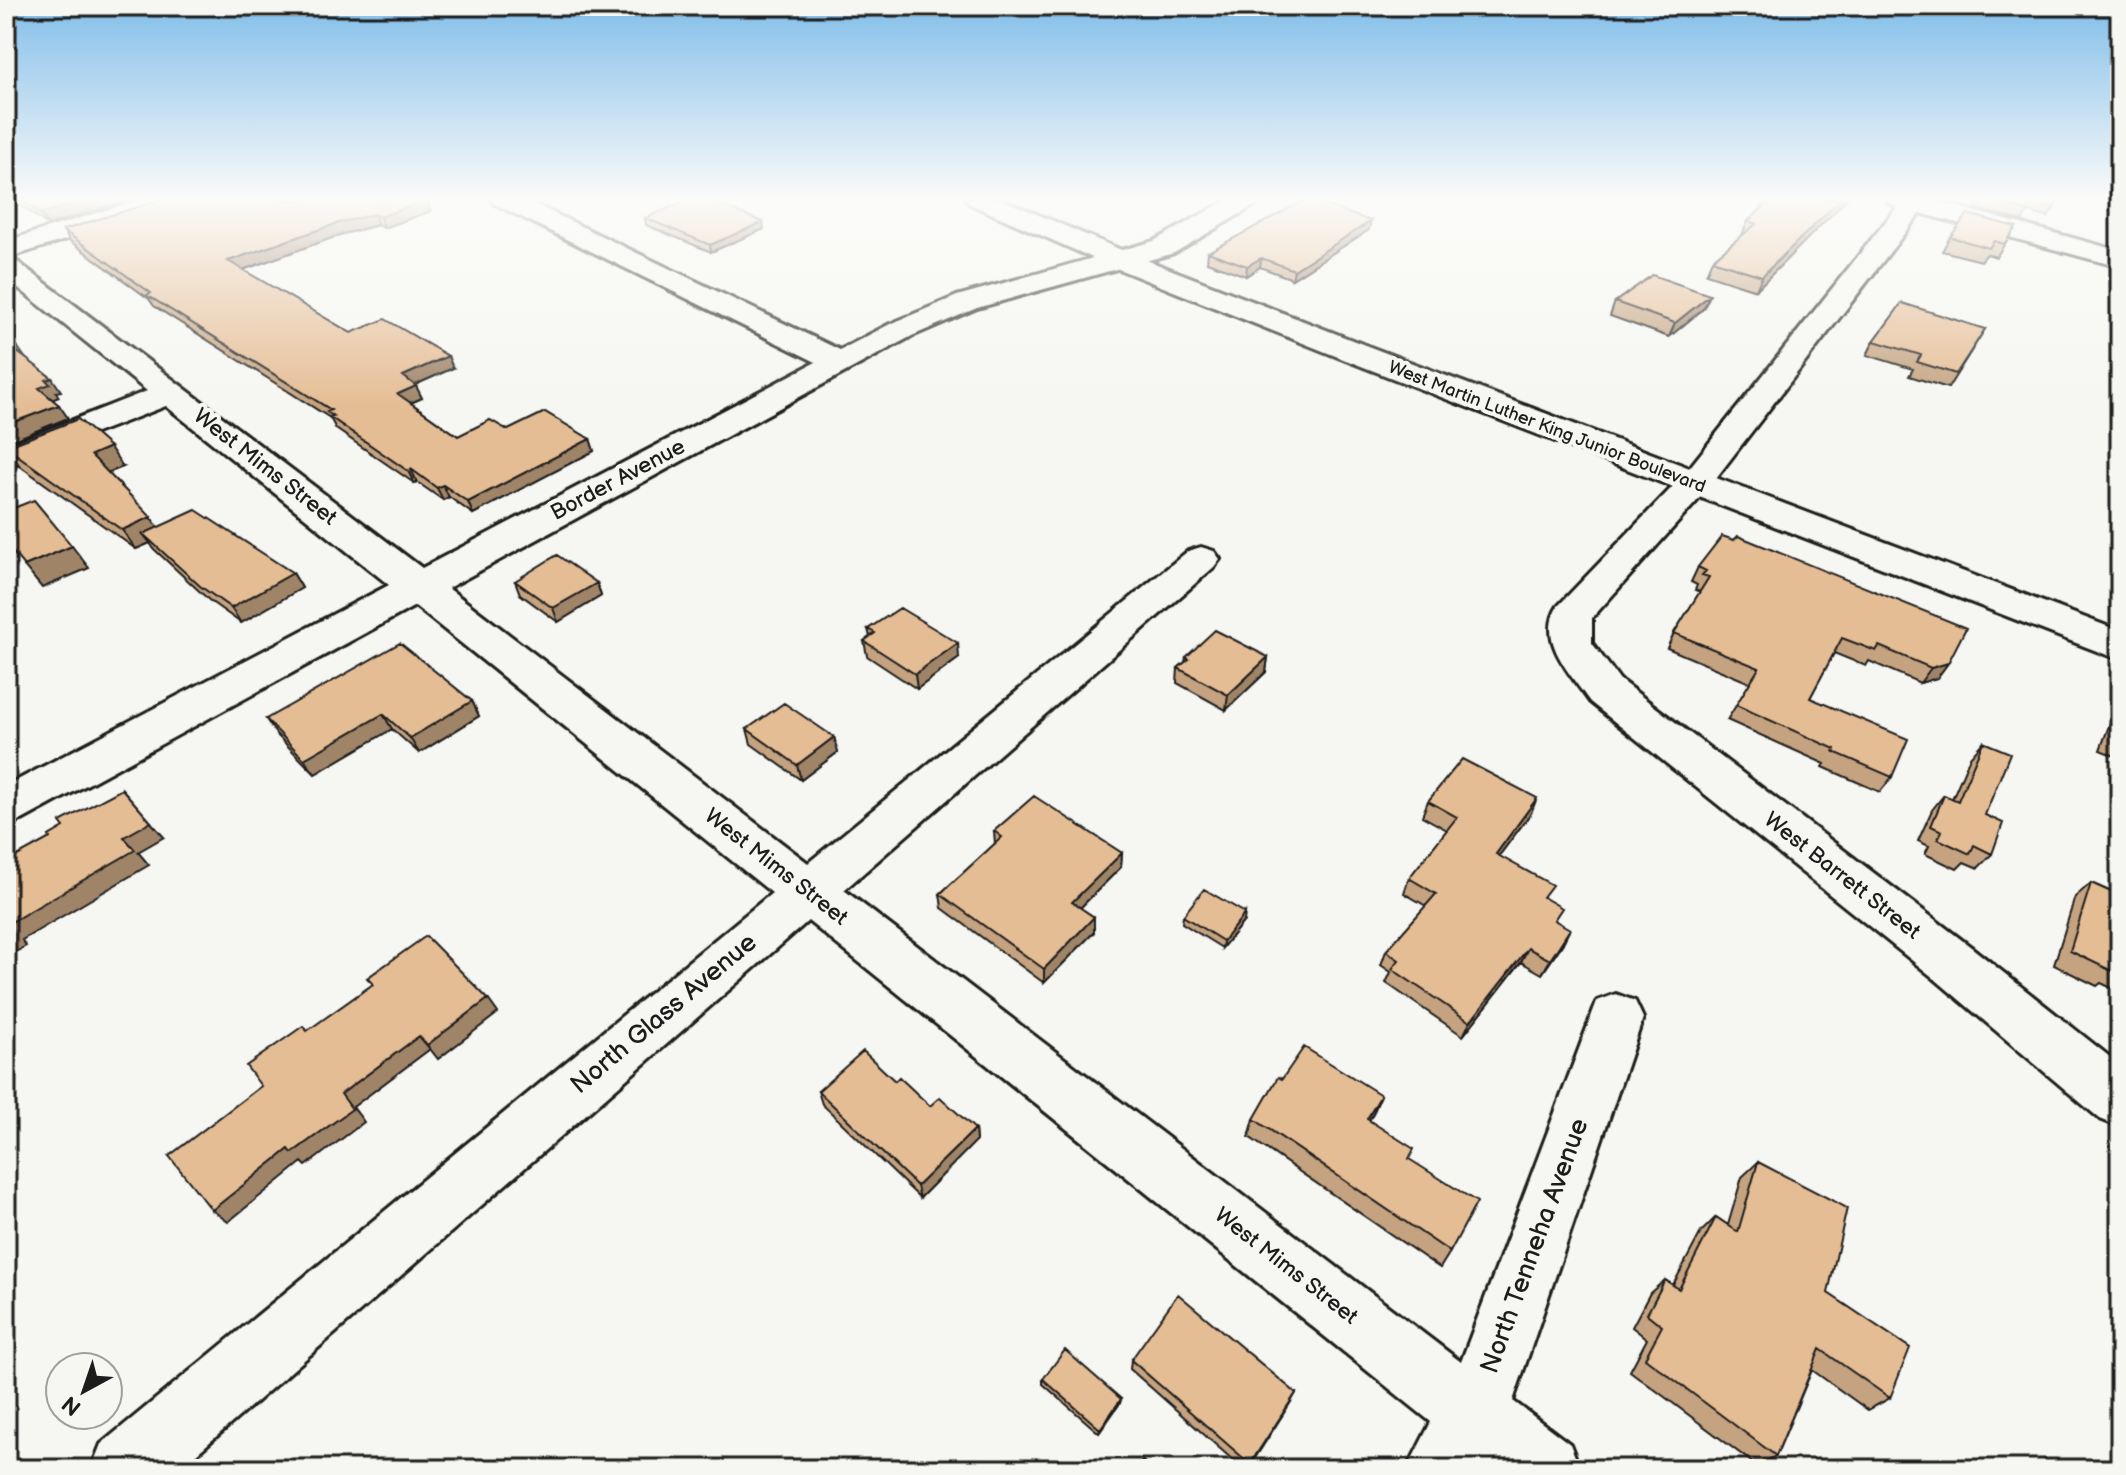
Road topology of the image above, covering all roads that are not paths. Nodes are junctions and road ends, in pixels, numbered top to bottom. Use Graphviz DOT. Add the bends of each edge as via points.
graph roads {
  1 [pos="11,268"];
  2 [pos="646,268"];
  3 [pos="1092,268"];
  4 [pos="1141,268"];
  5 [pos="1858,268"];
  6 [pos="840,362"];
  7 [pos="170,393"];
  8 [pos="6,458"];
  9 [pos="1694,484"];
  10 [pos="1201,559"];
  11 [pos="419,587"];
  12 [pos="2120,646"];
  13 [pos="6,807"];
  14 [pos="808,892"];
  15 [pos="1616,1018"];
  16 [pos="2120,1100"];
  17 [pos="1475,1414"];
  18 [pos="126,1469"];
  19 [pos="1442,1469"];
  20 [pos="1545,1469"];
  1 -- 7 [label="street, West Mims Street"];
  2 -- 6 [label="street"];
  3 -- 6 [label="street, Border Avenue" via="967,302"];
  4 -- 9 [label="street, West Martin Luther King Junior Boulevard"];
  5 -- 9 [label="street"];
  6 -- 11 [label="street, Border Avenue"];
  7 -- 8 [label="street"];
  7 -- 11 [label="street, West Mims Street"];
  9 -- 12 [label="street, West Martin Luther King Junior Boulevard"];
  9 -- 16 [label="street, West Barrett Street" via="1572,615 1572,645 1605,691"];
  10 -- 14 [label="street, North Glass Avenue"];
  11 -- 13 [label="street, Border Avenue"];
  11 -- 14 [label="street, West Mims Street"];
  14 -- 17 [label="street, West Mims Street"];
  14 -- 18 [label="street, North Glass Avenue"];
  15 -- 17 [label="street, North Tenneha Avenue"];
  17 -- 19 [label="street, North Tenneha Avenue"];
  17 -- 20 [label="street, West Mims Street"];
}
